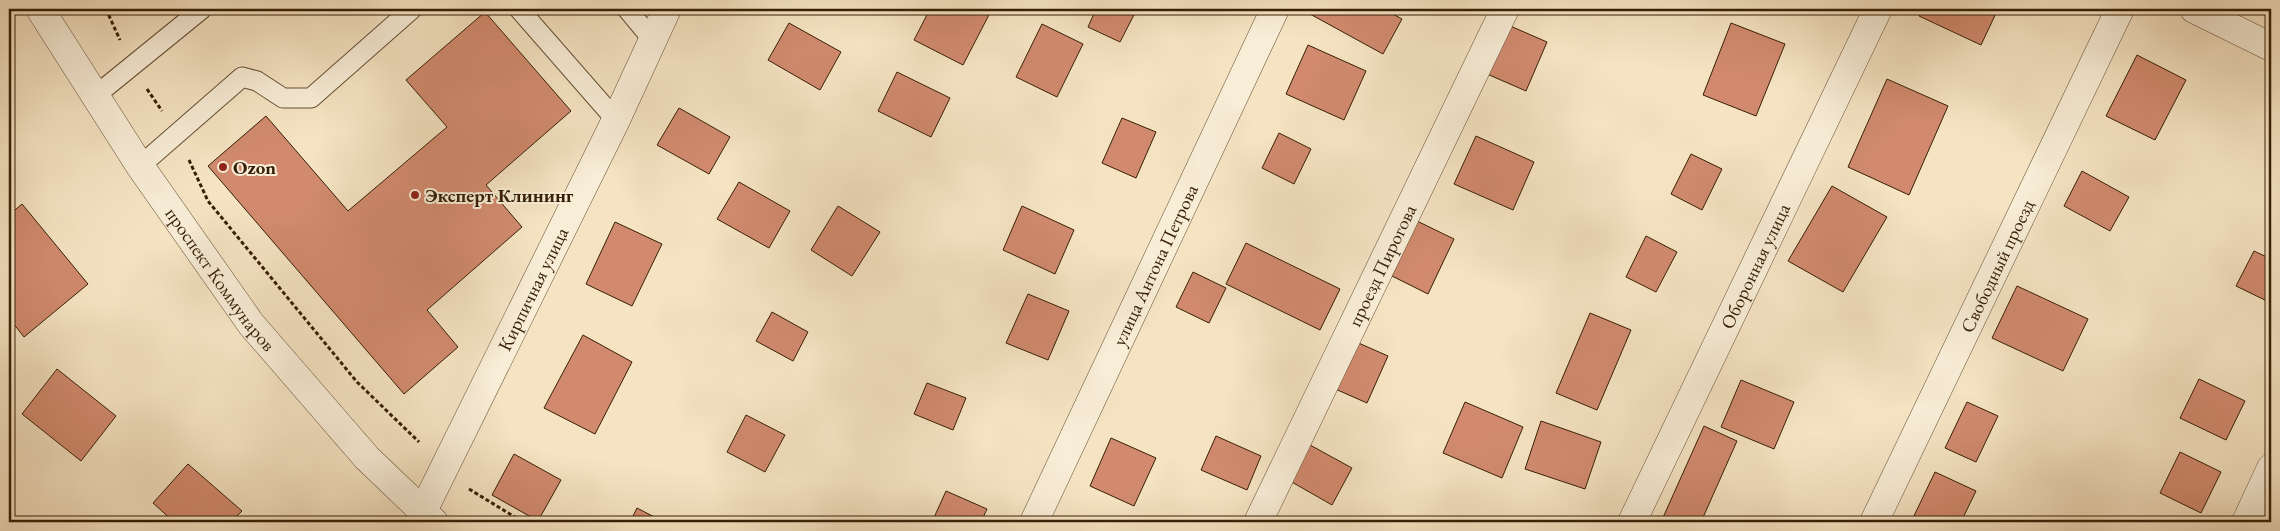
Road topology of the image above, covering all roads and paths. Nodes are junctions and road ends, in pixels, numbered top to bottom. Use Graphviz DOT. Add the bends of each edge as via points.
graph roads {
  1 [pos="40,9"];
  2 [pos="106,9"];
  3 [pos="202,9"];
  4 [pos="412,9"];
  5 [pos="519,9"];
  6 [pos="627,9"];
  7 [pos="667,9"];
  8 [pos="1275,9"];
  9 [pos="1505,9"];
  10 [pos="1878,9"];
  11 [pos="2120,9"];
  12 [pos="2194,9"];
  13 [pos="652,38"];
  14 [pos="2271,47"];
  15 [pos="132,66"];
  16 [pos="95,96"];
  17 [pos="616,120"];
  18 [pos="177,134"];
  19 [pos="140,166"];
  20 [pos="445,466"];
  21 [pos="2271,468"];
  22 [pos="428,518"];
  23 [pos="523,522"];
  24 [pos="1034,522"];
  25 [pos="1258,522"];
  26 [pos="1632,522"];
  27 [pos="1874,522"];
  28 [pos="2246,522"];
  1 -- 16 [label="street, проспект Коммунаров"];
  2 -- 15 [label="path"];
  3 -- 15 [label="lane"];
  4 -- 18 [label="lane" via="311,98 283,98 257,81 242,77"];
  5 -- 17 [label="lane"];
  6 -- 13 [label="lane"];
  7 -- 13 [label="street, Кирпичная улица"];
  8 -- 24 [label="street, улица Антона Петрова"];
  9 -- 25 [label="street, проезд Пирогова"];
  10 -- 26 [label="street, Оборонная улица"];
  11 -- 27 [label="street, Свободный проезд"];
  12 -- 14 [label="street"];
  13 -- 17 [label="street, Кирпичная улица"];
  15 -- 16 [label="lane"];
  15 -- 18 [label="path"];
  16 -- 19 [label="street, проспект Коммунаров"];
  17 -- 20 [label="street, Кирпичная улица"];
  18 -- 19 [label="lane"];
  18 -- 20 [label="path" via="208,200 357,382"];
  19 -- 22 [label="street, проспект Коммунаров" via="251,324 367,458"];
  20 -- 22 [label="street, Кирпичная улица"];
  20 -- 23 [label="path" via="474,494"];
  21 -- 28 [label="street"];
}
